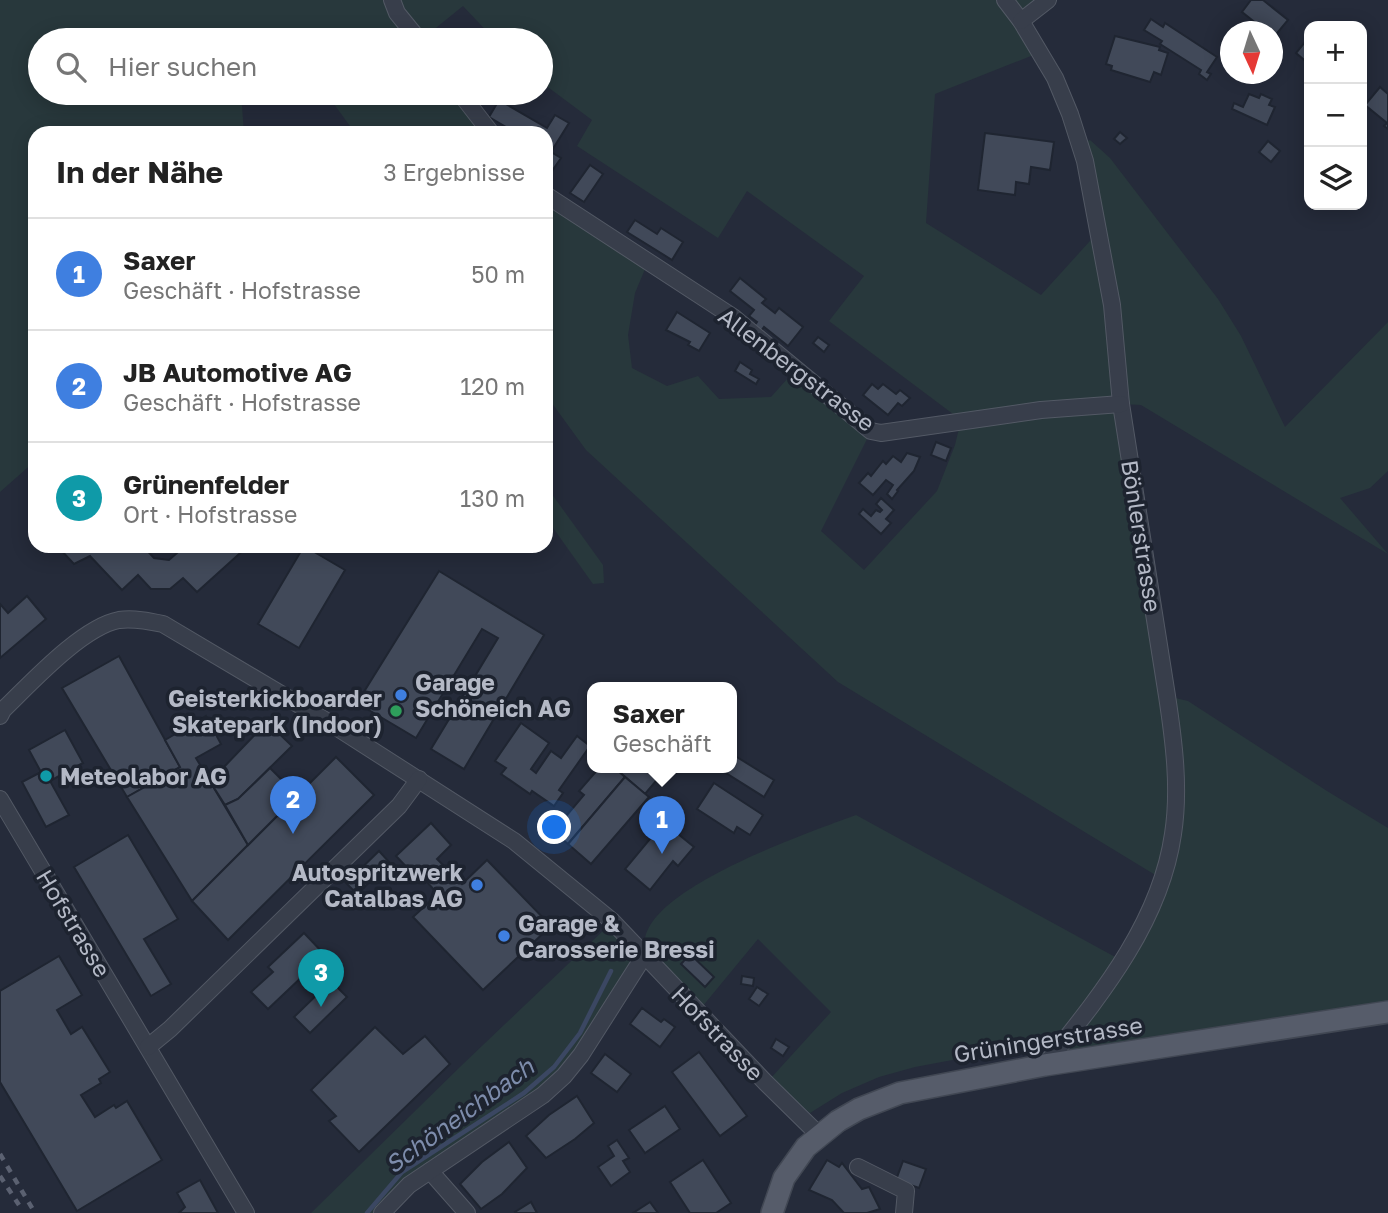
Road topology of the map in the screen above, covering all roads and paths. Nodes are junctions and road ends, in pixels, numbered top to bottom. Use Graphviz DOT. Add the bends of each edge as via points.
graph roads {
  1 [pos="392,0"];
  2 [pos="1006,0"];
  3 [pos="1048,0"];
  4 [pos="1021,21"];
  5 [pos="409,28"];
  6 [pos="469,105"];
  7 [pos="486,126"];
  8 [pos="553,200"];
  9 [pos="1121,404"];
  10 [pos="0,716"];
  11 [pos="419,779"];
  12 [pos="0,799"];
  13 [pos="644,956"];
  14 [pos="1388,1012"];
  15 [pos="148,1047"];
  16 [pos="1045,1065"];
  17 [pos="819,1135"];
  18 [pos="858,1167"];
  19 [pos="430,1171"];
  20 [pos="246,1213"];
  21 [pos="382,1213"];
  22 [pos="467,1213"];
  23 [pos="772,1213"];
  24 [pos="904,1213"];
  1 -- 5 [label="street"];
  2 -- 4 [label="street, Bönlerstrasse"];
  3 -- 4 [label="street"];
  4 -- 9 [label="street, Bönlerstrasse" via="1055,78 1085,161 1112,305"];
  6 -- 7 [label="street"];
  8 -- 9 [label="street, Allenbergstrasse" via="733,317 871,430 881,433 1041,410"];
  9 -- 16 [label="street, Bönlerstrasse" via="1174,743 1173,835 1159,888 1115,974"];
  10 -- 11 [label="street, Hofstrasse" via="82,638 119,620 143,620 181,634"];
  11 -- 13 [label="street, Hofstrasse" via="546,865 612,921"];
  11 -- 15 [label="street" via="399,806"];
  12 -- 15 [label="street, Hofstrasse"];
  13 -- 17 [label="street, Hofstrasse"];
  13 -- 19 [label="street" via="564,1076"];
  14 -- 16 [label="main road, Grüningerstrasse"];
  15 -- 20 [label="street, Hofstrasse"];
  16 -- 17 [label="main road, Grüningerstrasse" via="900,1093 859,1109"];
  17 -- 23 [label="main road, Grüningerstrasse" via="784,1178"];
  18 -- 24 [label="street" via="906,1191"];
  19 -- 21 [label="street"];
  19 -- 22 [label="street"];
}
